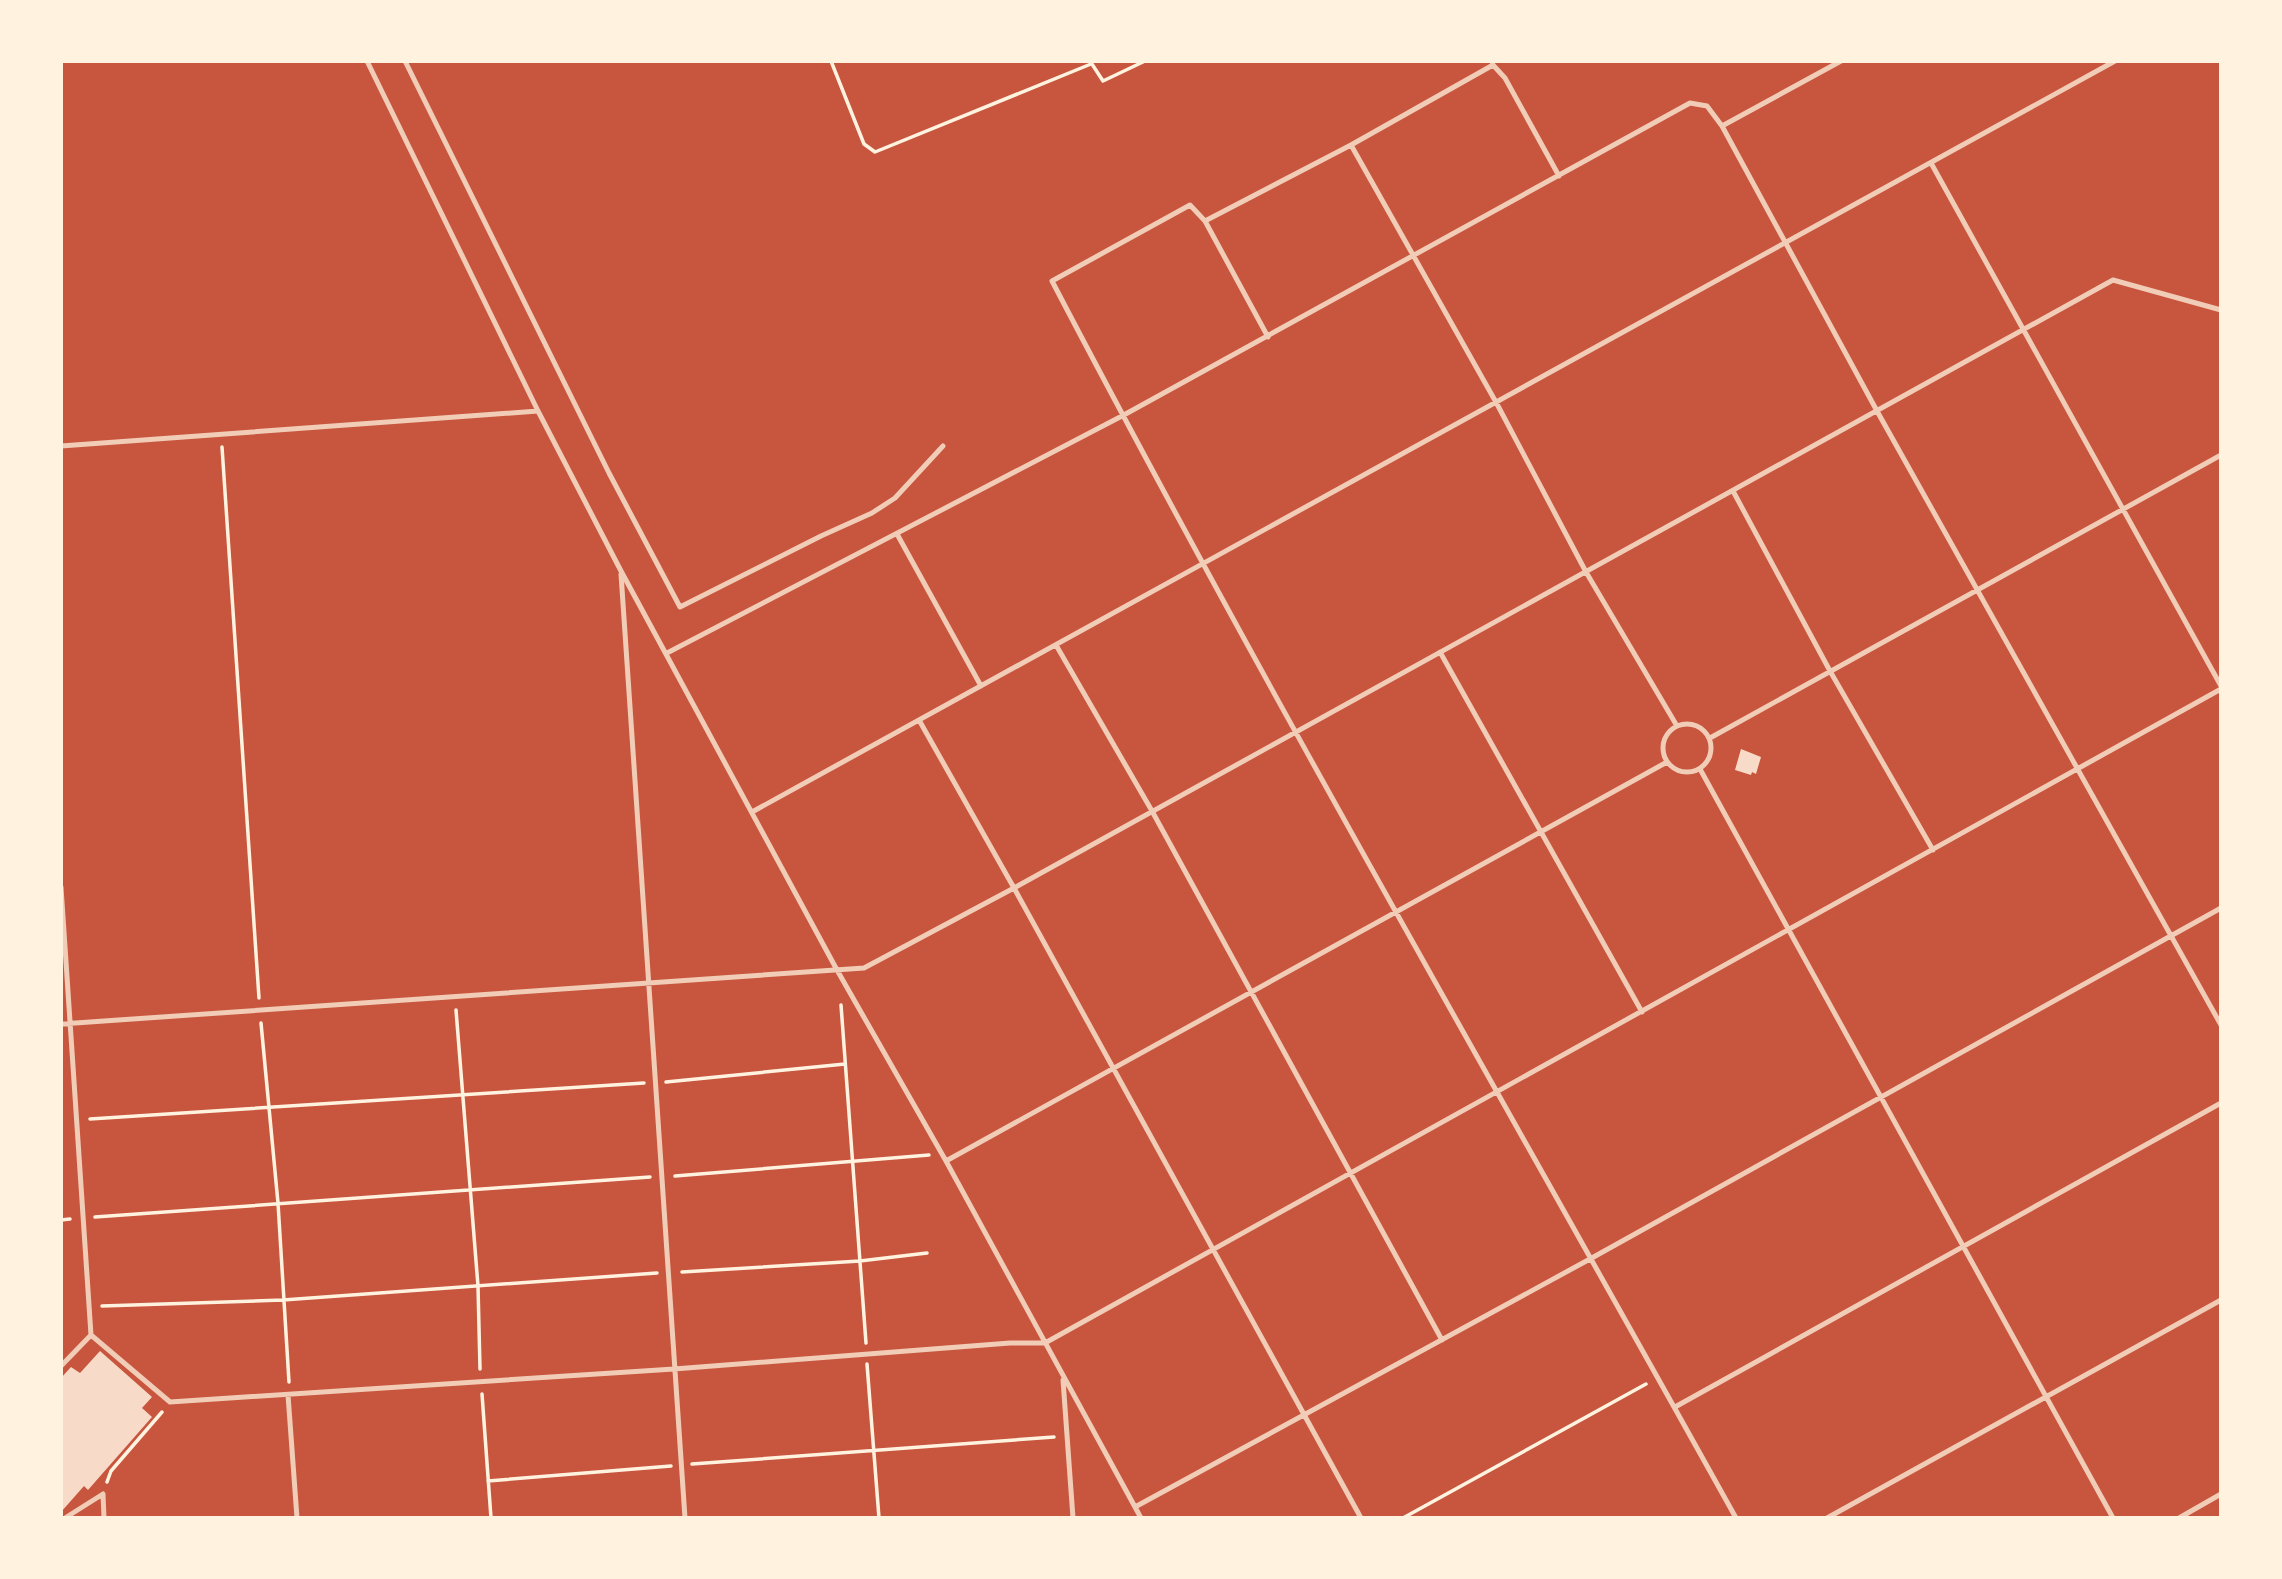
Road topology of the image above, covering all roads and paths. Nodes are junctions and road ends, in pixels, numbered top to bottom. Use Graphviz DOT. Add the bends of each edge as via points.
graph roads {
  1 [pos="367,61"];
  2 [pos="405,61"];
  3 [pos="831,61"];
  4 [pos="1146,61"];
  5 [pos="1841,61"];
  6 [pos="2115,61"];
  7 [pos="1091,63"];
  8 [pos="1493,63"];
  9 [pos="1722,126"];
  10 [pos="1351,145"];
  11 [pos="1931,163"];
  12 [pos="1559,176"];
  13 [pos="1205,221"];
  14 [pos="1787,242"];
  15 [pos="1414,256"];
  16 [pos="2221,310"];
  17 [pos="2023,330"];
  18 [pos="1268,337"];
  19 [pos="1497,404"];
  20 [pos="538,411"];
  21 [pos="1877,411"];
  22 [pos="1122,416"];
  23 [pos="221,435"];
  24 [pos="61,446"];
  25 [pos="943,446"];
  26 [pos="2221,455"];
  27 [pos="1733,491"];
  28 [pos="2123,509"];
  29 [pos="897,534"];
  30 [pos="1205,563"];
  31 [pos="621,571"];
  32 [pos="1587,572"];
  33 [pos="1978,589"];
  34 [pos="1056,645"];
  35 [pos="1440,652"];
  36 [pos="667,653"];
  37 [pos="1830,671"];
  38 [pos="981,686"];
  39 [pos="2221,688"];
  40 [pos="919,720"];
  41 [pos="1677,726"];
  42 [pos="1296,731"];
  43 [pos="1710,738"];
  44 [pos="1667,762"];
  45 [pos="1700,769"];
  46 [pos="2079,770"];
  47 [pos="1152,811"];
  48 [pos="752,812"];
  49 [pos="1541,831"];
  50 [pos="1933,850"];
  51 [pos="61,887"];
  52 [pos="1014,888"];
  53 [pos="2221,908"];
  54 [pos="1397,911"];
  55 [pos="1789,929"];
  56 [pos="2171,934"];
  57 [pos="837,970"];
  58 [pos="648,984"];
  59 [pos="1251,992"];
  60 [pos="455,997"];
  61 [pos="841,1000"];
  62 [pos="260,1010"];
  63 [pos="1642,1012"];
  64 [pos="71,1023"];
  65 [pos="61,1024"];
  66 [pos="2221,1025"];
  67 [pos="845,1064"];
  68 [pos="1113,1068"];
  69 [pos="655,1083"];
  70 [pos="1497,1092"];
  71 [pos="461,1095"];
  72 [pos="1881,1099"];
  73 [pos="2221,1103"];
  74 [pos="269,1108"];
  75 [pos="77,1120"];
  76 [pos="941,1154"];
  77 [pos="946,1161"];
  78 [pos="853,1163"];
  79 [pos="1350,1174"];
  80 [pos="661,1177"];
  81 [pos="470,1192"];
  82 [pos="278,1203"];
  83 [pos="84,1218"];
  84 [pos="1963,1246"];
  85 [pos="1213,1250"];
  86 [pos="927,1253"];
  87 [pos="1590,1259"];
  88 [pos="860,1261"];
  89 [pos="667,1273"];
  90 [pos="478,1286"];
  91 [pos="283,1300"];
  92 [pos="2221,1300"];
  93 [pos="89,1307"];
  94 [pos="91,1335"];
  95 [pos="1442,1340"];
  96 [pos="1045,1343"];
  97 [pos="867,1354"];
  98 [pos="61,1366"];
  99 [pos="674,1369"];
  100 [pos="1063,1377"];
  101 [pos="1658,1378"];
  102 [pos="481,1381"];
  103 [pos="289,1395"];
  104 [pos="2047,1396"];
  105 [pos="170,1402"];
  106 [pos="1675,1407"];
  107 [pos="1304,1415"];
  108 [pos="1067,1436"];
  109 [pos="874,1450"];
  110 [pos="681,1465"];
  111 [pos="488,1481"];
  112 [pos="103,1494"];
  113 [pos="2221,1494"];
  114 [pos="1135,1507"];
  115 [pos="65,1518"];
  116 [pos="104,1518"];
  117 [pos="297,1518"];
  118 [pos="491,1518"];
  119 [pos="685,1518"];
  120 [pos="879,1518"];
  121 [pos="1073,1518"];
  122 [pos="1141,1518"];
  123 [pos="1361,1518"];
  124 [pos="1403,1518"];
  125 [pos="1736,1518"];
  126 [pos="1828,1518"];
  127 [pos="2113,1518"];
  128 [pos="2179,1518"];
  1 -- 20 [label="lane"];
  2 -- 25 [label="lane" via="680,607 872,513 895,498"];
  3 -- 7 [label="path" via="864,144 875,152"];
  4 -- 7 [label="path" via="1103,81"];
  5 -- 9 [label="lane"];
  6 -- 11 [label="lane"];
  8 -- 10 [label="lane"];
  8 -- 12 [label="lane"];
  9 -- 12 [label="lane" via="1707,106 1690,103"];
  9 -- 14 [label="lane"];
  10 -- 13 [label="lane"];
  10 -- 15 [label="lane"];
  11 -- 14 [label="lane"];
  11 -- 17 [label="lane"];
  12 -- 15 [label="lane"];
  13 -- 18 [label="lane"];
  13 -- 22 [label="lane" via="1190,205 1052,281"];
  14 -- 19 [label="lane"];
  14 -- 21 [label="lane"];
  15 -- 18 [label="lane"];
  15 -- 19 [label="lane"];
  16 -- 17 [label="lane" via="2113,280"];
  17 -- 21 [label="lane"];
  17 -- 28 [label="lane"];
  18 -- 22 [label="lane"];
  19 -- 30 [label="lane"];
  19 -- 32 [label="lane"];
  20 -- 23 [label="lane"];
  20 -- 31 [label="lane"];
  21 -- 27 [label="lane"];
  21 -- 33 [label="lane"];
  22 -- 29 [label="lane"];
  22 -- 30 [label="lane"];
  23 -- 24 [label="lane"];
  23 -- 62 [label="path"];
  26 -- 28 [label="lane"];
  27 -- 32 [label="lane"];
  27 -- 37 [label="lane"];
  28 -- 33 [label="lane"];
  28 -- 39 [label="lane"];
  29 -- 36 [label="lane"];
  29 -- 38 [label="lane"];
  30 -- 34 [label="lane"];
  30 -- 42 [label="lane"];
  31 -- 36 [label="lane"];
  31 -- 58 [label="lane"];
  32 -- 35 [label="lane"];
  32 -- 41 [label="lane"];
  33 -- 37 [label="lane"];
  33 -- 46 [label="lane"];
  34 -- 38 [label="lane"];
  34 -- 47 [label="lane"];
  35 -- 42 [label="lane"];
  35 -- 49 [label="lane"];
  36 -- 48 [label="lane"];
  37 -- 43 [label="lane"];
  37 -- 50 [label="lane"];
  38 -- 40 [label="lane"];
  39 -- 46 [label="lane"];
  40 -- 48 [label="lane"];
  40 -- 52 [label="lane"];
  41 -- 43 [label="lane" via="1692,724"];
  41 -- 44 [label="lane" via="1665,738"];
  42 -- 47 [label="lane"];
  42 -- 54 [label="lane"];
  43 -- 45 [label="lane" via="1709,759"];
  44 -- 45 [label="lane" via="1686,773"];
  44 -- 49 [label="lane"];
  45 -- 55 [label="lane"];
  46 -- 50 [label="lane"];
  46 -- 56 [label="lane"];
  47 -- 52 [label="lane"];
  47 -- 59 [label="lane"];
  48 -- 57 [label="lane"];
  49 -- 54 [label="lane"];
  49 -- 63 [label="lane"];
  50 -- 55 [label="lane"];
  51 -- 64 [label="lane"];
  52 -- 57 [label="lane" via="864,968"];
  52 -- 68 [label="lane"];
  53 -- 56 [label="lane"];
  54 -- 59 [label="lane"];
  54 -- 70 [label="lane"];
  55 -- 63 [label="lane"];
  55 -- 72 [label="lane"];
  56 -- 66 [label="lane"];
  56 -- 72 [label="lane"];
  57 -- 58 [label="lane"];
  57 -- 76 [label="lane"];
  58 -- 60 [label="lane"];
  58 -- 69 [label="lane"];
  59 -- 68 [label="lane"];
  59 -- 79 [label="lane"];
  60 -- 62 [label="lane"];
  60 -- 71 [label="path"];
  61 -- 67 [label="path"];
  62 -- 64 [label="lane"];
  62 -- 74 [label="path"];
  63 -- 70 [label="lane"];
  64 -- 65 [label="lane"];
  64 -- 75 [label="lane"];
  67 -- 69 [label="path"];
  67 -- 78 [label="path"];
  68 -- 77 [label="lane"];
  68 -- 85 [label="lane"];
  69 -- 71 [label="path"];
  69 -- 80 [label="lane"];
  70 -- 79 [label="lane"];
  70 -- 87 [label="lane"];
  71 -- 74 [label="path"];
  71 -- 81 [label="path"];
  72 -- 84 [label="lane"];
  72 -- 87 [label="lane"];
  73 -- 84 [label="lane"];
  74 -- 75 [label="path"];
  74 -- 82 [label="path"];
  75 -- 83 [label="lane"];
  76 -- 77 [label="lane"];
  76 -- 78 [label="path"];
  77 -- 96 [label="lane"];
  78 -- 80 [label="path"];
  78 -- 88 [label="path"];
  79 -- 85 [label="lane"];
  79 -- 95 [label="lane"];
  80 -- 81 [label="path"];
  80 -- 89 [label="lane"];
  81 -- 82 [label="path"];
  81 -- 90 [label="path"];
  82 -- 83 [label="path"];
  82 -- 91 [label="path"];
  83 -- 93 [label="lane"];
  84 -- 104 [label="lane"];
  84 -- 106 [label="lane"];
  85 -- 96 [label="lane"];
  85 -- 107 [label="lane"];
  86 -- 88 [label="path"];
  87 -- 95 [label="lane"];
  87 -- 101 [label="lane"];
  88 -- 89 [label="path"];
  88 -- 97 [label="path"];
  89 -- 90 [label="path"];
  89 -- 99 [label="lane"];
  90 -- 91 [label="path"];
  90 -- 102 [label="path"];
  91 -- 93 [label="path"];
  91 -- 103 [label="path"];
  92 -- 104 [label="lane"];
  93 -- 94 [label="lane"];
  94 -- 98 [label="lane"];
  94 -- 105 [label="lane"];
  95 -- 107 [label="lane"];
  96 -- 97 [label="lane"];
  96 -- 100 [label="lane"];
  97 -- 99 [label="lane"];
  97 -- 109 [label="path"];
  99 -- 102 [label="lane"];
  99 -- 110 [label="lane"];
  100 -- 108 [label="lane"];
  100 -- 114 [label="lane"];
  101 -- 106 [label="lane"];
  101 -- 124 [label="path"];
  102 -- 103 [label="lane"];
  102 -- 111 [label="path"];
  103 -- 105 [label="lane"];
  103 -- 117 [label="lane"];
  104 -- 126 [label="lane"];
  104 -- 127 [label="lane"];
  105 -- 112 [label="path" via="111,1471"];
  106 -- 125 [label="lane"];
  107 -- 114 [label="lane"];
  107 -- 123 [label="lane"];
  108 -- 109 [label="path"];
  108 -- 121 [label="lane"];
  109 -- 110 [label="path"];
  109 -- 120 [label="path"];
  110 -- 111 [label="path"];
  110 -- 119 [label="lane"];
  111 -- 118 [label="path"];
  112 -- 115 [label="lane"];
  112 -- 116 [label="lane"];
  113 -- 128 [label="lane"];
  114 -- 122 [label="lane"];
}
